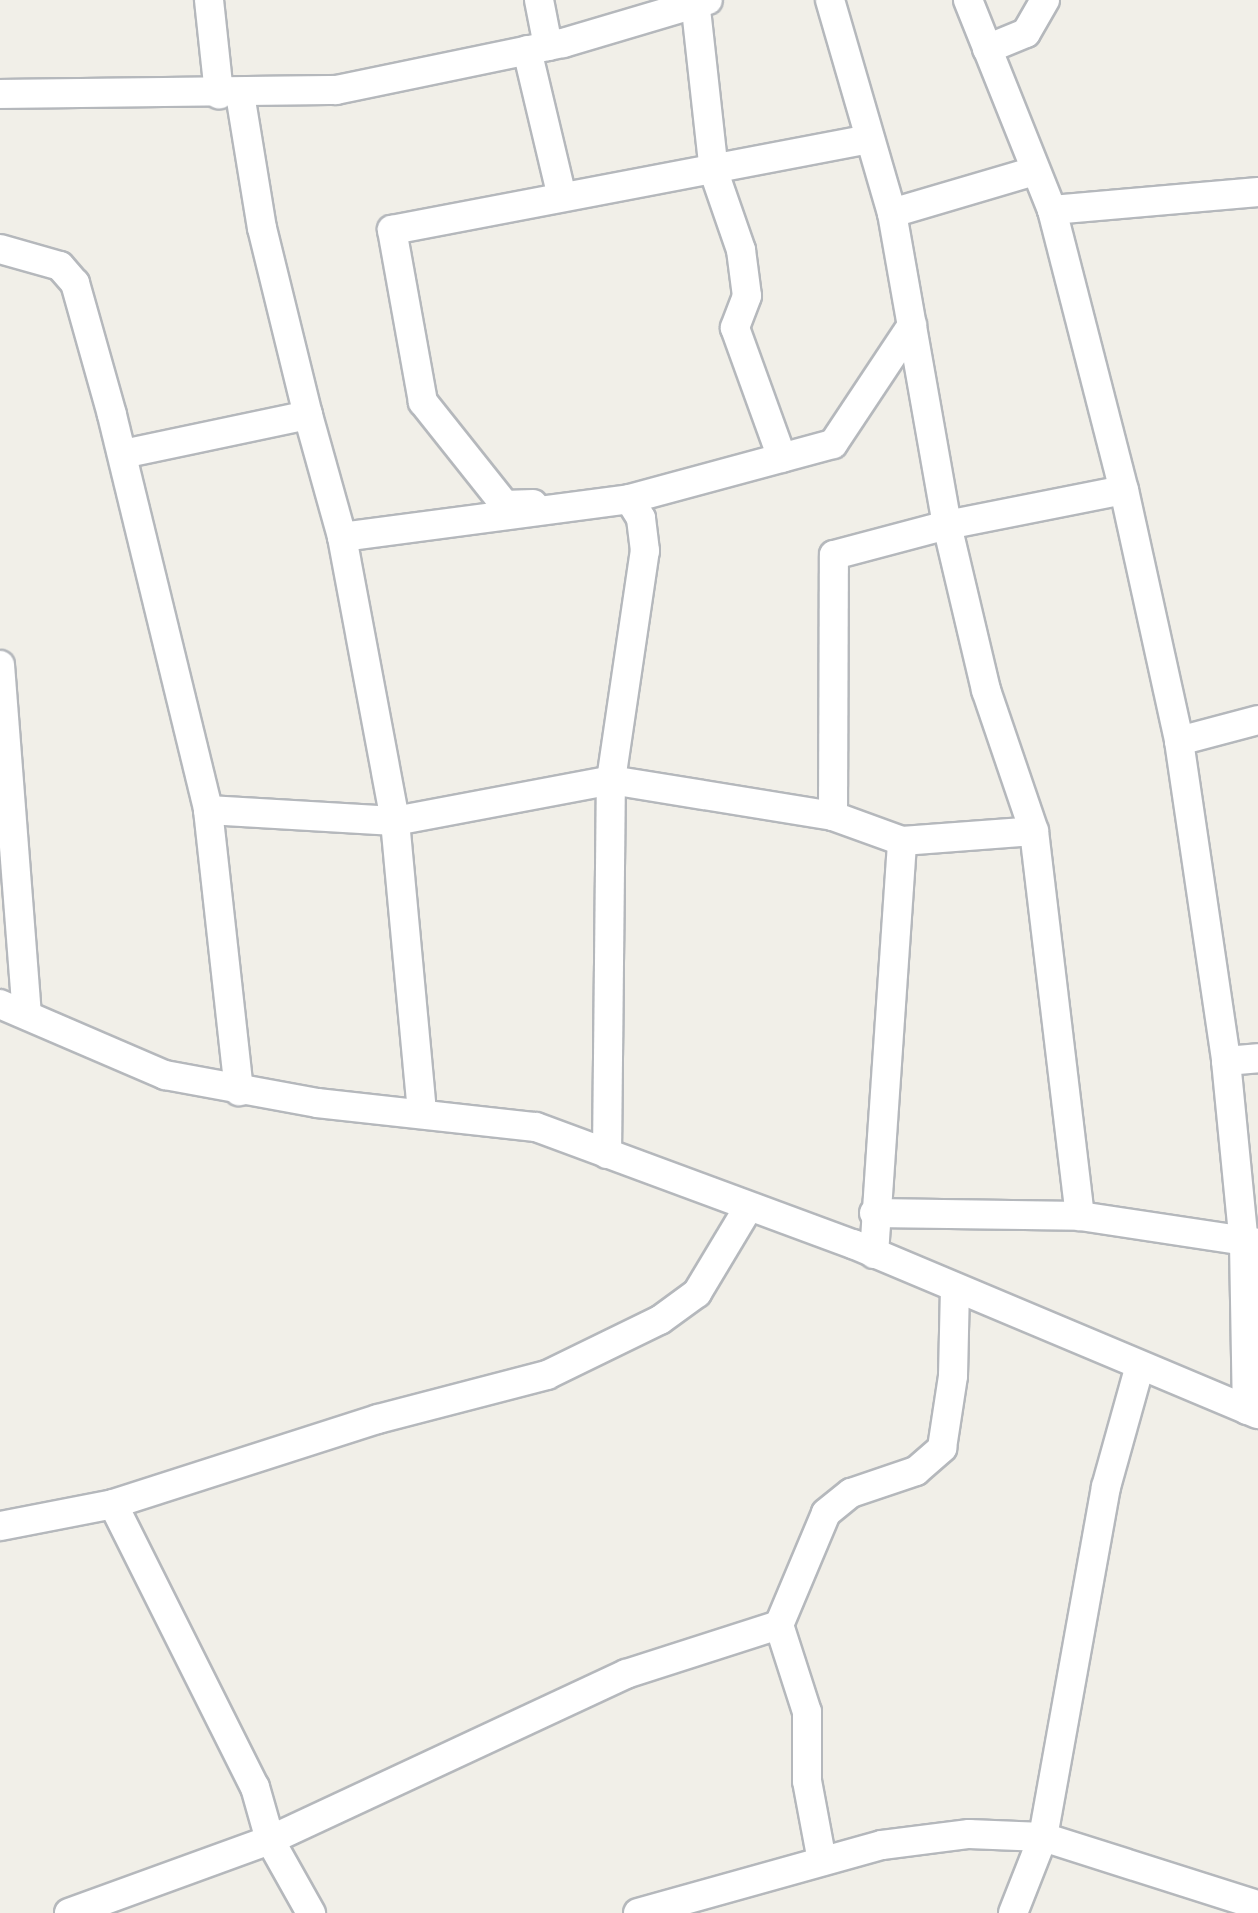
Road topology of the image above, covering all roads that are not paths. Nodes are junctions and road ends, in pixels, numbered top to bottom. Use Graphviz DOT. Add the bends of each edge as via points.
graph roads {
  1 [pos="209,0"];
  2 [pos="539,0"];
  3 [pos="830,0"];
  4 [pos="968,0"];
  5 [pos="1045,0"];
  6 [pos="700,2"];
  7 [pos="538,48"];
  8 [pos="987,49"];
  9 [pos="0,94"];
  10 [pos="230,94"];
  11 [pos="867,138"];
  12 [pos="1035,171"];
  13 [pos="714,172"];
  14 [pos="1258,192"];
  15 [pos="562,197"];
  16 [pos="1052,210"];
  17 [pos="892,213"];
  18 [pos="0,249"];
  19 [pos="912,325"];
  20 [pos="308,415"];
  21 [pos="123,454"];
  22 [pos="782,458"];
  23 [pos="1124,490"];
  24 [pos="630,499"];
  25 [pos="947,525"];
  26 [pos="342,536"];
  27 [pos="0,665"];
  28 [pos="1258,720"];
  29 [pos="1179,741"];
  30 [pos="611,780"];
  31 [pos="208,810"];
  32 [pos="833,816"];
  33 [pos="394,821"];
  34 [pos="1034,830"];
  35 [pos="902,841"];
  36 [pos="0,1004"];
  37 [pos="27,1014"];
  38 [pos="1258,1058"];
  39 [pos="1226,1061"];
  40 [pos="239,1091"];
  41 [pos="422,1110"];
  42 [pos="607,1154"];
  43 [pos="748,1208"];
  44 [pos="874,1213"];
  45 [pos="1080,1216"];
  46 [pos="1251,1243"];
  47 [pos="874,1254"];
  48 [pos="954,1291"];
  49 [pos="1139,1369"];
  50 [pos="1252,1412"];
  51 [pos="113,1504"];
  52 [pos="0,1526"];
  53 [pos="779,1625"];
  54 [pos="1043,1837"];
  55 [pos="270,1840"];
  56 [pos="822,1860"];
  57 [pos="134,1905"];
  58 [pos="1258,1905"];
  59 [pos="69,1913"];
  60 [pos="311,1913"];
  61 [pos="638,1913"];
  62 [pos="1013,1913"];
  1 -- 10 [label="street"];
  2 -- 7 [label="street"];
  3 -- 11 [label="street"];
  4 -- 8 [label="street"];
  5 -- 8 [label="street" via="1026,33"];
  6 -- 7 [label="street"];
  6 -- 13 [label="street"];
  7 -- 10 [label="street" via="336,90"];
  7 -- 15 [label="street"];
  8 -- 12 [label="street"];
  9 -- 10 [label="street"];
  10 -- 20 [label="street"];
  11 -- 13 [label="street"];
  11 -- 17 [label="street"];
  12 -- 16 [label="street"];
  12 -- 17 [label="street"];
  13 -- 15 [label="street"];
  13 -- 22 [label="street" via="741,250 746,296 735,328"];
  14 -- 16 [label="street"];
  15 -- 24 [label="street" via="392,230 423,402 505,505"];
  16 -- 23 [label="street"];
  17 -- 19 [label="street"];
  18 -- 21 [label="street" via="60,266 75,283"];
  19 -- 22 [label="street" via="833,444"];
  19 -- 25 [label="street"];
  20 -- 21 [label="street"];
  20 -- 26 [label="street"];
  21 -- 31 [label="street"];
  22 -- 24 [label="street"];
  23 -- 25 [label="street"];
  23 -- 29 [label="street"];
  24 -- 26 [label="street"];
  24 -- 30 [label="street" via="645,552"];
  25 -- 32 [label="street" via="834,555"];
  25 -- 34 [label="street" via="986,690"];
  26 -- 33 [label="street"];
  27 -- 37 [label="street"];
  28 -- 29 [label="street"];
  29 -- 39 [label="street"];
  30 -- 32 [label="street"];
  30 -- 33 [label="street"];
  30 -- 42 [label="street"];
  31 -- 33 [label="street"];
  31 -- 40 [label="street"];
  32 -- 35 [label="street"];
  33 -- 41 [label="street"];
  34 -- 35 [label="street"];
  34 -- 45 [label="street"];
  35 -- 44 [label="street"];
  36 -- 37 [label="street"];
  37 -- 40 [label="street" via="165,1075"];
  38 -- 39 [label="street"];
  39 -- 46 [label="street"];
  40 -- 41 [label="street"];
  41 -- 42 [label="street" via="536,1128"];
  42 -- 43 [label="street"];
  43 -- 47 [label="street"];
  43 -- 51 [label="street" via="697,1293 660,1320 547,1375 378,1419"];
  44 -- 45 [label="street"];
  44 -- 47 [label="street"];
  45 -- 46 [label="street"];
  46 -- 50 [label="street"];
  47 -- 48 [label="street"];
  48 -- 49 [label="street"];
  48 -- 53 [label="street" via="949,1434 942,1448 916,1472 851,1494 826,1513"];
  49 -- 50 [label="street"];
  49 -- 54 [label="street" via="1106,1487"];
  51 -- 52 [label="street"];
  51 -- 55 [label="street" via="254,1787"];
  53 -- 55 [label="street" via="577,1695"];
  53 -- 56 [label="street" via="808,1712 808,1782"];
  54 -- 56 [label="street" via="969,1834 882,1844"];
  54 -- 58 [label="street"];
  54 -- 62 [label="street"];
  55 -- 57 [label="street"];
  55 -- 60 [label="street"];
  56 -- 61 [label="street"];
  57 -- 59 [label="street"];
}
